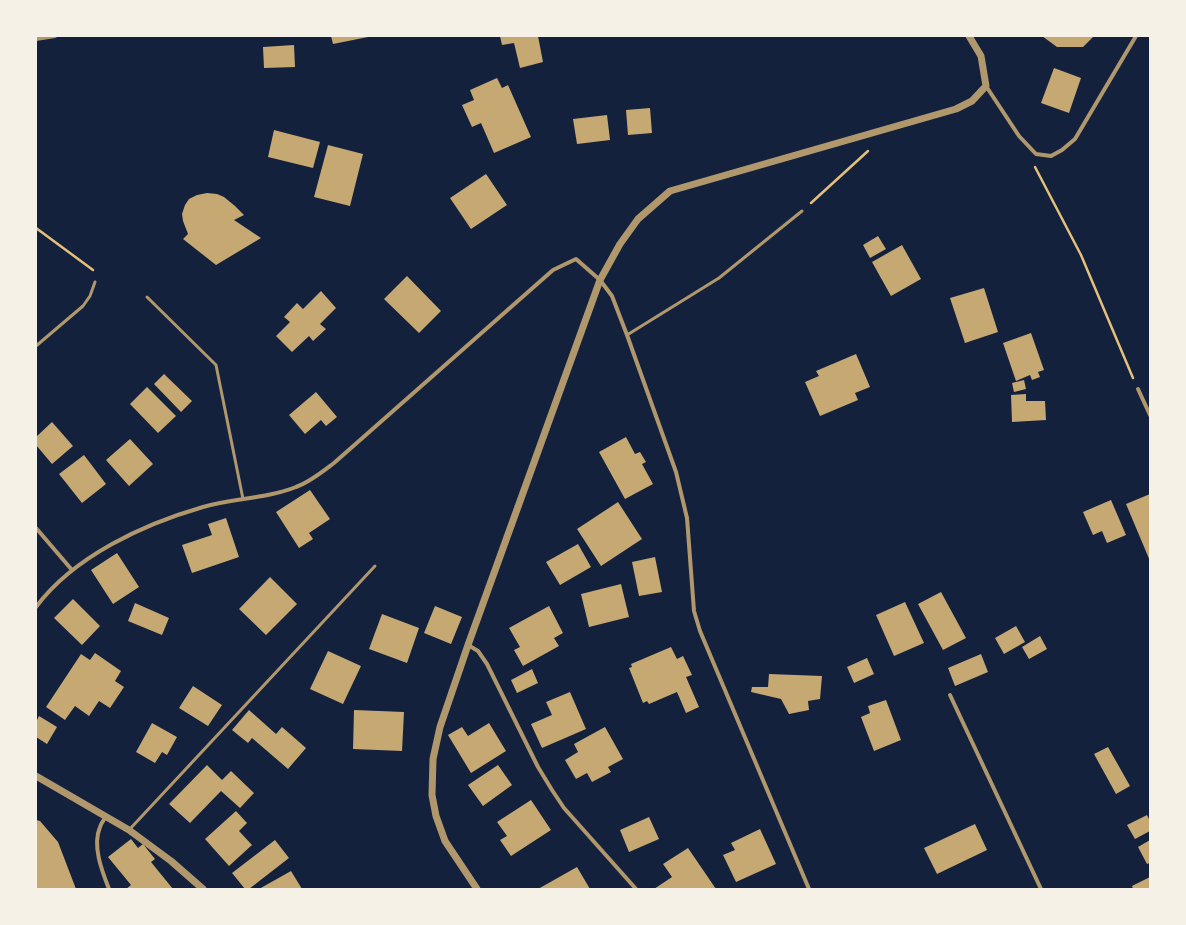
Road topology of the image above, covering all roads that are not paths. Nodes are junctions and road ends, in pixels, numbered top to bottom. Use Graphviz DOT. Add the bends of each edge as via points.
graph roads {
  1 [pos="55,36"];
  2 [pos="969,36"];
  3 [pos="1136,36"];
  4 [pos="36,39"];
  5 [pos="986,86"];
  6 [pos="802,211"];
  7 [pos="600,280"];
  8 [pos="95,282"];
  9 [pos="147,297"];
  10 [pos="627,334"];
  11 [pos="36,346"];
  12 [pos="1138,389"];
  13 [pos="1150,415"];
  14 [pos="243,499"];
  15 [pos="36,528"];
  16 [pos="375,566"];
  17 [pos="72,570"];
  18 [pos="36,607"];
  19 [pos="468,645"];
  20 [pos="950,695"];
  21 [pos="36,776"];
  22 [pos="106,816"];
  23 [pos="129,830"];
  24 [pos="109,889"];
  25 [pos="203,889"];
  26 [pos="477,889"];
  27 [pos="636,889"];
  28 [pos="809,889"];
  29 [pos="1041,889"];
  1 -- 4 [label="street"];
  2 -- 5 [label="street" via="981,56"];
  3 -- 5 [label="street" via="1074,140 1051,156 1036,154 1019,136"];
  5 -- 7 [label="street" via="972,101 956,109 670,191 638,219 620,244"];
  6 -- 10 [label="lane" via="719,278"];
  7 -- 10 [label="street" via="612,296"];
  7 -- 14 [label="street" via="576,259 553,270 318,476 296,487"];
  7 -- 19 [label="street"];
  8 -- 11 [label="lane" via="83,306"];
  9 -- 14 [label="lane" via="216,365"];
  10 -- 28 [label="street" via="676,472 687,518 694,611 700,631"];
  12 -- 13 [label="street"];
  14 -- 17 [label="street" via="204,507 147,527 109,546"];
  15 -- 17 [label="street"];
  16 -- 23 [label="lane"];
  17 -- 18 [label="street"];
  19 -- 26 [label="street" via="440,727 433,760 432,795 445,841"];
  19 -- 27 [label="street" via="478,651 488,664 538,767 564,808"];
  20 -- 29 [label="street"];
  21 -- 22 [label="street"];
  22 -- 23 [label="street"];
  22 -- 24 [label="street" via="97,836 100,859"];
  23 -- 25 [label="street"];
}
